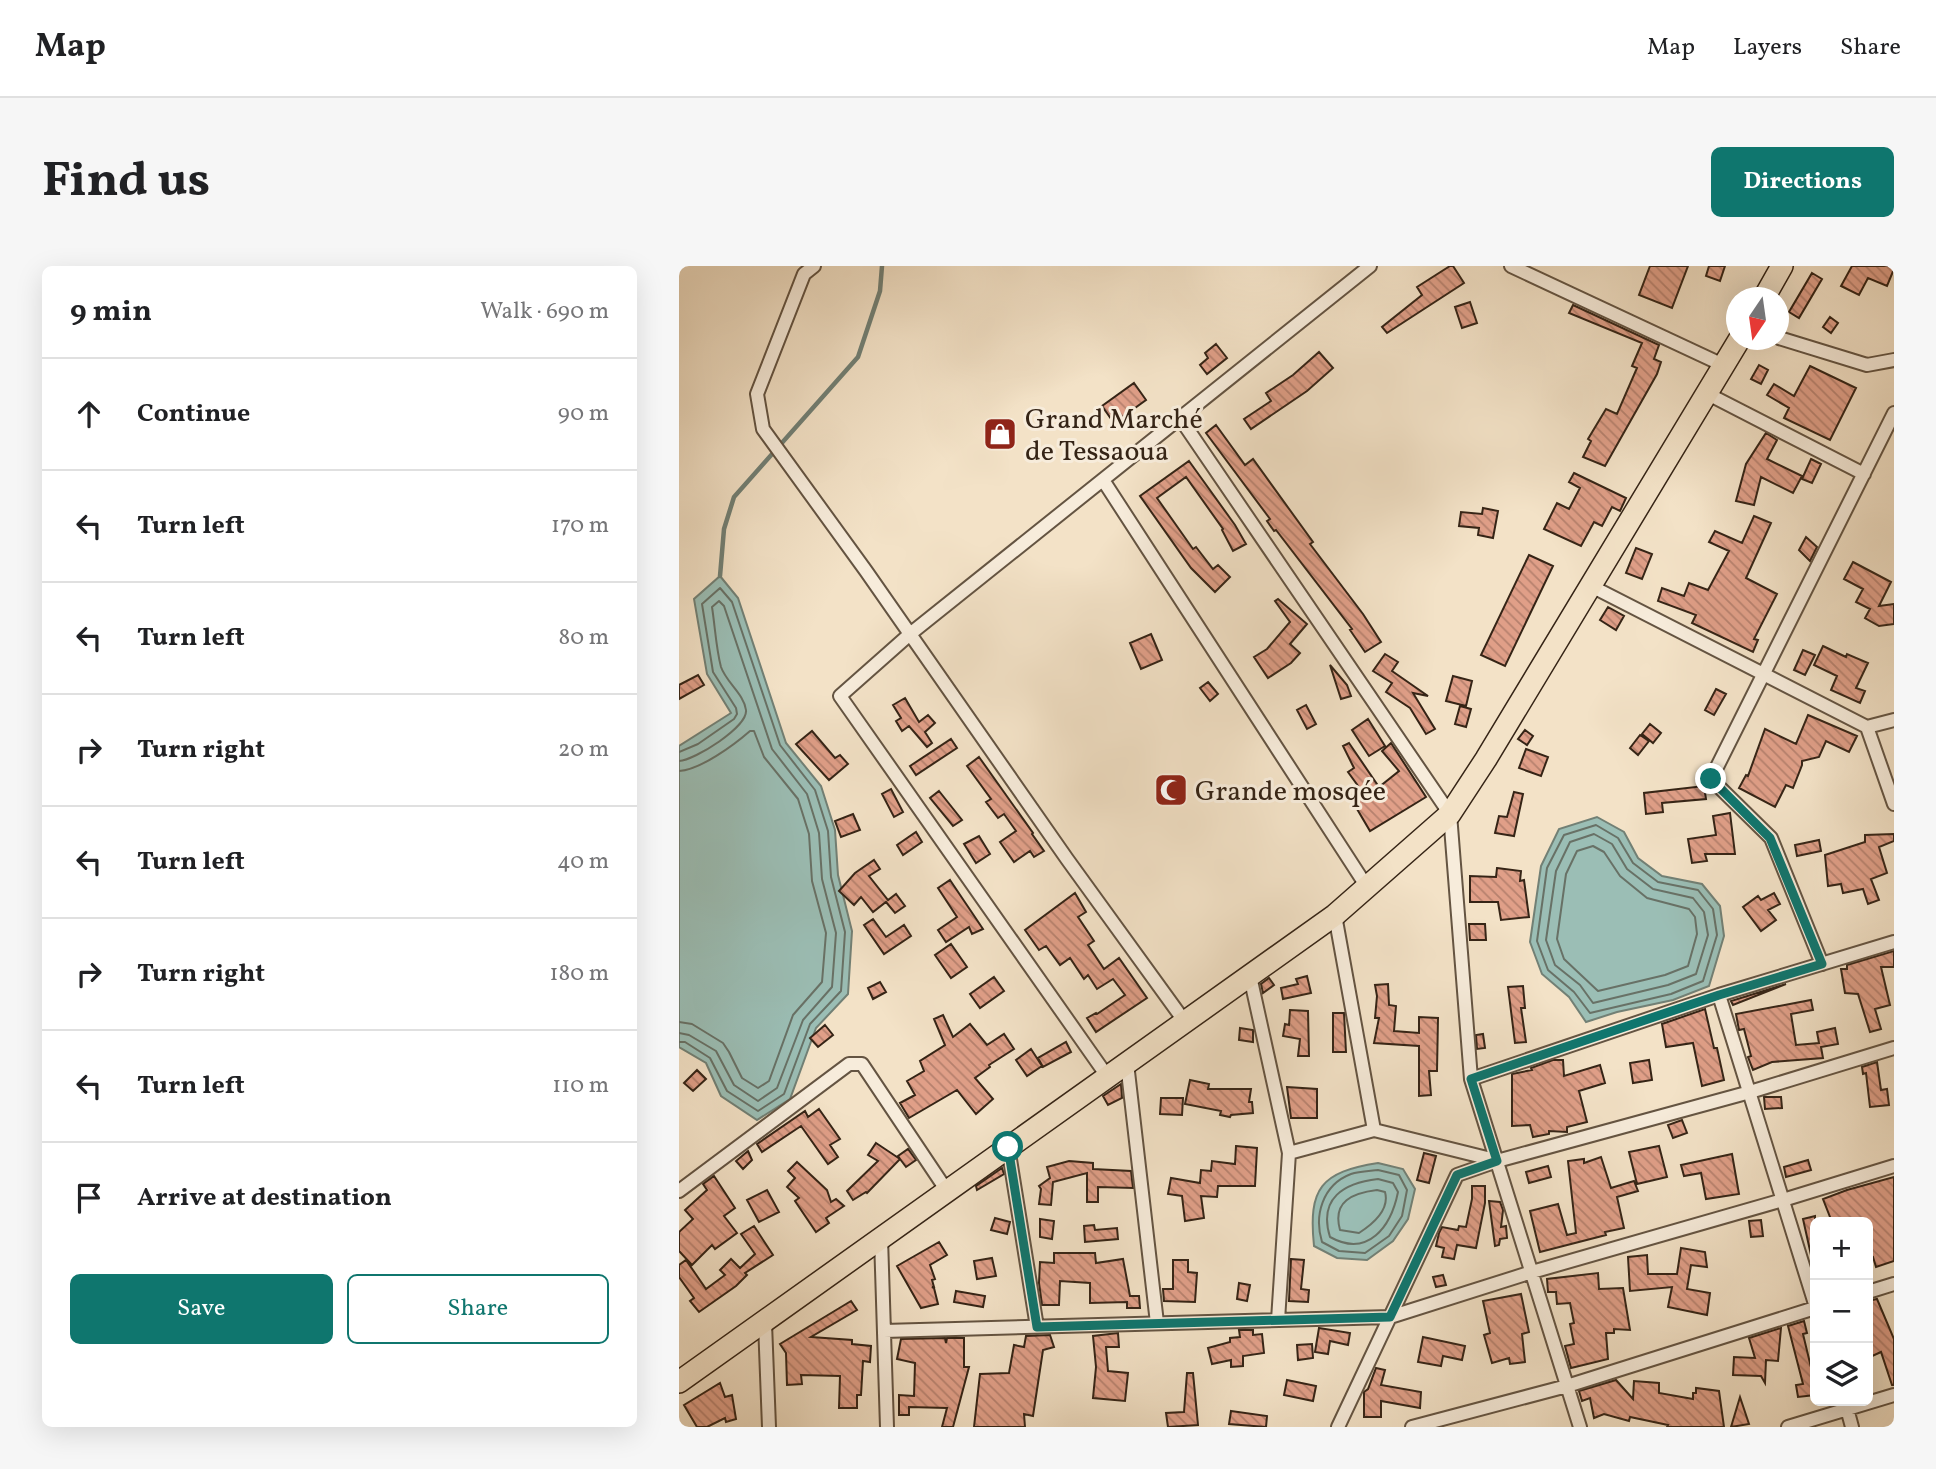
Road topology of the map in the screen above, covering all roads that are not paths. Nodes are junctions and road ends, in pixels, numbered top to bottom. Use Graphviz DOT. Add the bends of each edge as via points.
graph roads {
  1 [pos="814,266"];
  2 [pos="1370,266"];
  3 [pos="1511,266"];
  4 [pos="1782,266"];
  5 [pos="1770,287"];
  6 [pos="1789,341"];
  7 [pos="1733,350"];
  8 [pos="1894,360"];
  9 [pos="1723,365"];
  10 [pos="1706,393"];
  11 [pos="1894,414"];
  12 [pos="1180,418"];
  13 [pos="1864,474"];
  14 [pos="1103,480"];
  15 [pos="1589,585"];
  16 [pos="910,634"];
  17 [pos="1763,674"];
  18 [pos="1894,720"];
  19 [pos="1867,727"];
  20 [pos="1894,804"];
  21 [pos="1450,814"];
  22 [pos="1367,887"];
  23 [pos="1335,915"];
  24 [pos="1894,942"];
  25 [pos="1822,964"];
  26 [pos="1249,976"];
  27 [pos="1719,995"];
  28 [pos="1185,1022"];
  29 [pos="1894,1048"];
  30 [pos="1127,1063"];
  31 [pos="1107,1076"];
  32 [pos="1471,1079"];
  33 [pos="1749,1092"];
  34 [pos="1374,1130"];
  35 [pos="1008,1147"];
  36 [pos="1289,1153"];
  37 [pos="1497,1161"];
  38 [pos="1894,1166"];
  39 [pos="679,1191"];
  40 [pos="947,1191"];
  41 [pos="1783,1200"];
  42 [pos="881,1238"];
  43 [pos="1532,1272"];
  44 [pos="1894,1284"];
  45 [pos="1810,1289"];
  46 [pos="1873,1290"];
  47 [pos="1810,1308"];
  48 [pos="1390,1317"];
  49 [pos="1278,1320"];
  50 [pos="765,1323"];
  51 [pos="1157,1323"];
  52 [pos="1037,1327"];
  53 [pos="884,1331"];
  54 [pos="679,1382"];
  55 [pos="1567,1387"];
  56 [pos="1894,1395"];
  57 [pos="1873,1399"];
  58 [pos="1844,1406"];
  59 [pos="1847,1406"];
  60 [pos="769,1427"];
  61 [pos="887,1427"];
  62 [pos="1338,1427"];
  63 [pos="1412,1427"];
  64 [pos="1580,1427"];
  65 [pos="1788,1427"];
  66 [pos="1852,1427"];
  1 -- 16 [label="street" via="804,274 757,394 763,429"];
  2 -- 12 [label="street"];
  3 -- 9 [label="street"];
  4 -- 5 [label="highway"];
  6 -- 8 [label="street" via="1867,365"];
  7 -- 9 [label="highway"];
  9 -- 10 [label="highway"];
  10 -- 13 [label="street"];
  10 -- 15 [label="highway"];
  11 -- 13 [label="street"];
  12 -- 14 [label="street"];
  12 -- 21 [label="street"];
  13 -- 17 [label="street"];
  14 -- 16 [label="street"];
  14 -- 22 [label="street"];
  15 -- 17 [label="street"];
  15 -- 21 [label="highway"];
  16 -- 28 [label="street"];
  16 -- 31 [label="street" via="840,696"];
  17 -- 19 [label="street"];
  17 -- 25 [label="street" via="1711,779 1770,838"];
  18 -- 19 [label="street"];
  19 -- 20 [label="street"];
  21 -- 22 [label="highway"];
  21 -- 32 [label="street"];
  22 -- 23 [label="highway"];
  23 -- 26 [label="highway"];
  23 -- 34 [label="street"];
  24 -- 25 [label="street"];
  25 -- 27 [label="street"];
  26 -- 28 [label="highway"];
  26 -- 36 [label="street"];
  27 -- 32 [label="street"];
  27 -- 33 [label="street"];
  28 -- 30 [label="highway"];
  29 -- 33 [label="street"];
  30 -- 31 [label="highway"];
  30 -- 51 [label="street"];
  31 -- 35 [label="highway"];
  32 -- 37 [label="street"];
  33 -- 37 [label="street"];
  33 -- 41 [label="street"];
  34 -- 36 [label="street"];
  34 -- 37 [label="street"];
  35 -- 40 [label="highway"];
  35 -- 52 [label="street"];
  36 -- 49 [label="street"];
  37 -- 43 [label="street"];
  37 -- 48 [label="street" via="1457,1175"];
  38 -- 41 [label="street"];
  39 -- 40 [label="street" via="849,1064 862,1063"];
  40 -- 42 [label="highway"];
  41 -- 43 [label="street"];
  41 -- 45 [label="street"];
  42 -- 50 [label="highway"];
  42 -- 53 [label="street"];
  43 -- 48 [label="street"];
  43 -- 55 [label="street"];
  44 -- 46 [label="street"];
  47 -- 55 [label="street"];
  48 -- 49 [label="street"];
  48 -- 62 [label="street"];
  49 -- 51 [label="street"];
  50 -- 54 [label="highway"];
  50 -- 60 [label="street"];
  51 -- 52 [label="street"];
  52 -- 53 [label="street"];
  53 -- 61 [label="street"];
  55 -- 63 [label="street"];
  55 -- 64 [label="street"];
  56 -- 57 [label="street"];
  58 -- 65 [label="street"];
  59 -- 66 [label="street"];
}
